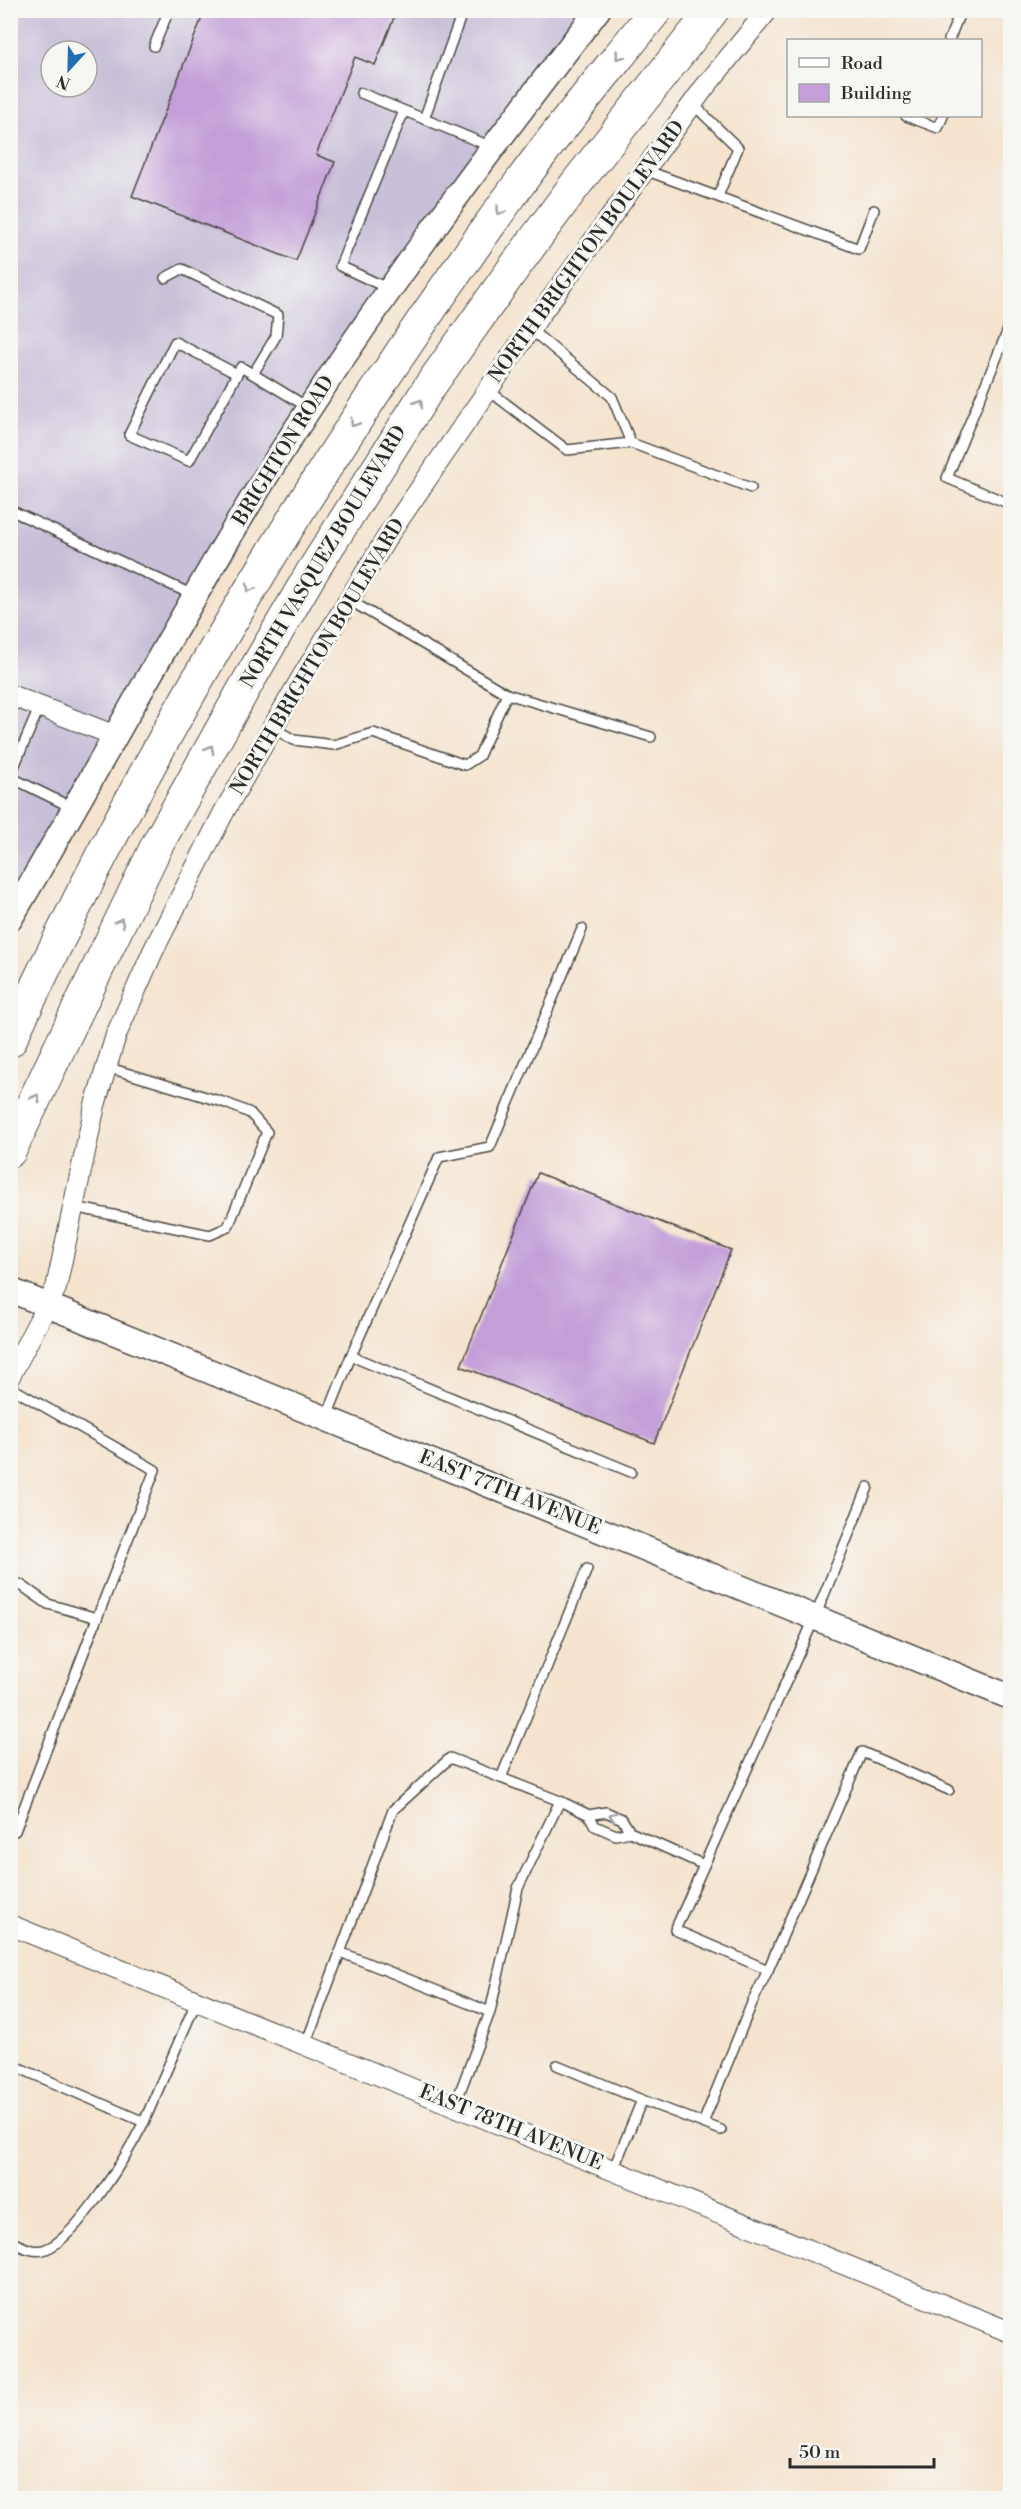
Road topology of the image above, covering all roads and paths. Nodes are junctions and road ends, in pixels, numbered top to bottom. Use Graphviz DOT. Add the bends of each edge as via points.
graph roads {
  1 [pos="169,10"];
  2 [pos="463,10"];
  3 [pos="598,10"];
  4 [pos="656,10"];
  5 [pos="713,10"];
  6 [pos="768,10"];
  7 [pos="961,10"];
  8 [pos="950,39"];
  9 [pos="154,46"];
  10 [pos="361,93"];
  11 [pos="693,104"];
  12 [pos="404,111"];
  13 [pos="909,117"];
  14 [pos="943,117"];
  15 [pos="424,118"];
  16 [pos="492,147"];
  17 [pos="645,170"];
  18 [pos="718,196"];
  19 [pos="874,210"];
  20 [pos="165,278"];
  21 [pos="391,289"];
  22 [pos="1011,325"];
  23 [pos="530,329"];
  24 [pos="253,374"];
  25 [pos="237,375"];
  26 [pos="488,390"];
  27 [pos="309,408"];
  28 [pos="631,443"];
  29 [pos="751,488"];
  30 [pos="1011,504"];
  31 [pos="10,510"];
  32 [pos="196,596"];
  33 [pos="349,600"];
  34 [pos="507,694"];
  35 [pos="10,695"];
  36 [pos="40,706"];
  37 [pos="273,728"];
  38 [pos="116,736"];
  39 [pos="651,737"];
  40 [pos="10,776"];
  41 [pos="74,809"];
  42 [pos="10,919"];
  43 [pos="582,929"];
  44 [pos="10,1041"];
  45 [pos="106,1067"];
  46 [pos="10,1151"];
  47 [pos="74,1207"];
  48 [pos="10,1290"];
  49 [pos="49,1306"];
  50 [pos="351,1356"];
  51 [pos="10,1376"];
  52 [pos="10,1387"];
  53 [pos="326,1419"];
  54 [pos="631,1472"];
  55 [pos="868,1487"];
  56 [pos="587,1569"];
  57 [pos="10,1581"];
  58 [pos="815,1617"];
  59 [pos="97,1618"];
  60 [pos="1011,1697"];
  61 [pos="501,1778"];
  62 [pos="949,1790"];
  63 [pos="560,1801"];
  64 [pos="589,1815"];
  65 [pos="10,1829"];
  66 [pos="630,1832"];
  67 [pos="704,1865"];
  68 [pos="10,1925"];
  69 [pos="340,1952"];
  70 [pos="768,1970"];
  71 [pos="196,2000"];
  72 [pos="490,2012"];
  73 [pos="306,2044"];
  74 [pos="10,2064"];
  75 [pos="556,2065"];
  76 [pos="642,2100"];
  77 [pos="455,2105"];
  78 [pos="144,2122"];
  79 [pos="703,2123"];
  80 [pos="721,2130"];
  81 [pos="613,2170"];
  82 [pos="10,2241"];
  83 [pos="1011,2332"];
  1 -- 9 [label="lane"];
  2 -- 15 [label="lane"];
  3 -- 16 [label="street, BRIGHTON ROAD"];
  4 -- 44 [label="highway, one-way" via="520,182 377,387 261,568 154,756"];
  46 -- 5 [label="highway, NORTH VASQUEZ BOULEVARD, one-way" via="158,845 312,572 430,386 513,269"];
  6 -- 11 [label="street, NORTH BRIGHTON BOULEVARD"];
  7 -- 8 [label="lane"];
  10 -- 12 [label="lane"];
  11 -- 17 [label="street, NORTH BRIGHTON BOULEVARD"];
  11 -- 18 [label="lane" via="738,148"];
  12 -- 15 [label="lane"];
  12 -- 21 [label="lane" via="340,266"];
  13 -- 14 [label="lane" via="938,128"];
  15 -- 16 [label="lane"];
  16 -- 21 [label="street, BRIGHTON ROAD"];
  17 -- 18 [label="lane"];
  17 -- 23 [label="street, NORTH BRIGHTON BOULEVARD"];
  18 -- 19 [label="lane" via="859,249"];
  20 -- 24 [label="lane" via="182,269 278,315 276,336"];
  21 -- 27 [label="street, BRIGHTON ROAD"];
  22 -- 30 [label="lane" via="947,478"];
  23 -- 26 [label="street, NORTH BRIGHTON BOULEVARD"];
  23 -- 28 [label="lane" via="612,397"];
  24 -- 25 [label="lane" via="241,367"];
  24 -- 27 [label="lane"];
  25 -- 25 [label="lane" via="189,461 129,435 175,342"];
  26 -- 28 [label="lane" via="567,450"];
  26 -- 33 [label="street, NORTH BRIGHTON BOULEVARD" via="389,534"];
  27 -- 32 [label="street, BRIGHTON ROAD"];
  28 -- 29 [label="lane"];
  31 -- 32 [label="lane"];
  32 -- 38 [label="street, BRIGHTON ROAD"];
  33 -- 34 [label="lane"];
  33 -- 37 [label="street, NORTH BRIGHTON BOULEVARD"];
  34 -- 37 [label="lane" via="479,756 465,765 373,734 334,745 294,740"];
  34 -- 39 [label="lane"];
  35 -- 36 [label="street"];
  36 -- 38 [label="street"];
  36 -- 40 [label="lane"];
  37 -- 45 [label="street, NORTH BRIGHTON BOULEVARD" via="225,810 154,949"];
  38 -- 41 [label="street, BRIGHTON ROAD"];
  40 -- 41 [label="lane"];
  41 -- 42 [label="street, BRIGHTON ROAD"];
  43 -- 50 [label="lane" via="490,1147 439,1156"];
  45 -- 47 [label="street, NORTH BRIGHTON BOULEVARD"];
  45 -- 47 [label="lane" via="226,1103 250,1113 267,1132 228,1227 210,1234"];
  47 -- 49 [label="street, NORTH BRIGHTON BOULEVARD"];
  48 -- 49 [label="street, EAST 77TH AVENUE"];
  49 -- 51 [label="street, NORTH BRIGHTON BOULEVARD"];
  49 -- 53 [label="street, EAST 77TH AVENUE"];
  50 -- 53 [label="lane"];
  50 -- 54 [label="lane"];
  52 -- 59 [label="lane" via="155,1470"];
  53 -- 58 [label="street, EAST 77TH AVENUE"];
  55 -- 58 [label="lane"];
  56 -- 61 [label="lane"];
  57 -- 59 [label="lane" via="48,1604"];
  58 -- 60 [label="street, EAST 77TH AVENUE"];
  58 -- 67 [label="lane"];
  59 -- 65 [label="lane" via="15,1831"];
  61 -- 63 [label="lane"];
  61 -- 69 [label="lane" via="450,1758 393,1810"];
  62 -- 70 [label="lane" via="862,1752"];
  63 -- 64 [label="lane"];
  63 -- 72 [label="lane" via="519,1888"];
  64 -- 66 [label="lane" via="595,1826 616,1835"];
  66 -- 64 [label="lane, one-way" via="622,1819 606,1812"];
  66 -- 67 [label="lane"];
  67 -- 70 [label="lane" via="675,1930"];
  68 -- 71 [label="street, EAST 78TH AVENUE"];
  69 -- 72 [label="lane"];
  69 -- 73 [label="lane"];
  70 -- 79 [label="lane"];
  71 -- 73 [label="street, EAST 78TH AVENUE"];
  71 -- 78 [label="lane"];
  72 -- 77 [label="lane"];
  73 -- 77 [label="street, EAST 78TH AVENUE"];
  74 -- 78 [label="lane"];
  75 -- 76 [label="lane"];
  76 -- 79 [label="lane"];
  76 -- 81 [label="lane"];
  77 -- 81 [label="street, EAST 78TH AVENUE"];
  78 -- 82 [label="lane" via="110,2181 63,2239 45,2250"];
  79 -- 80 [label="lane"];
  81 -- 83 [label="street, EAST 78TH AVENUE"];
}
